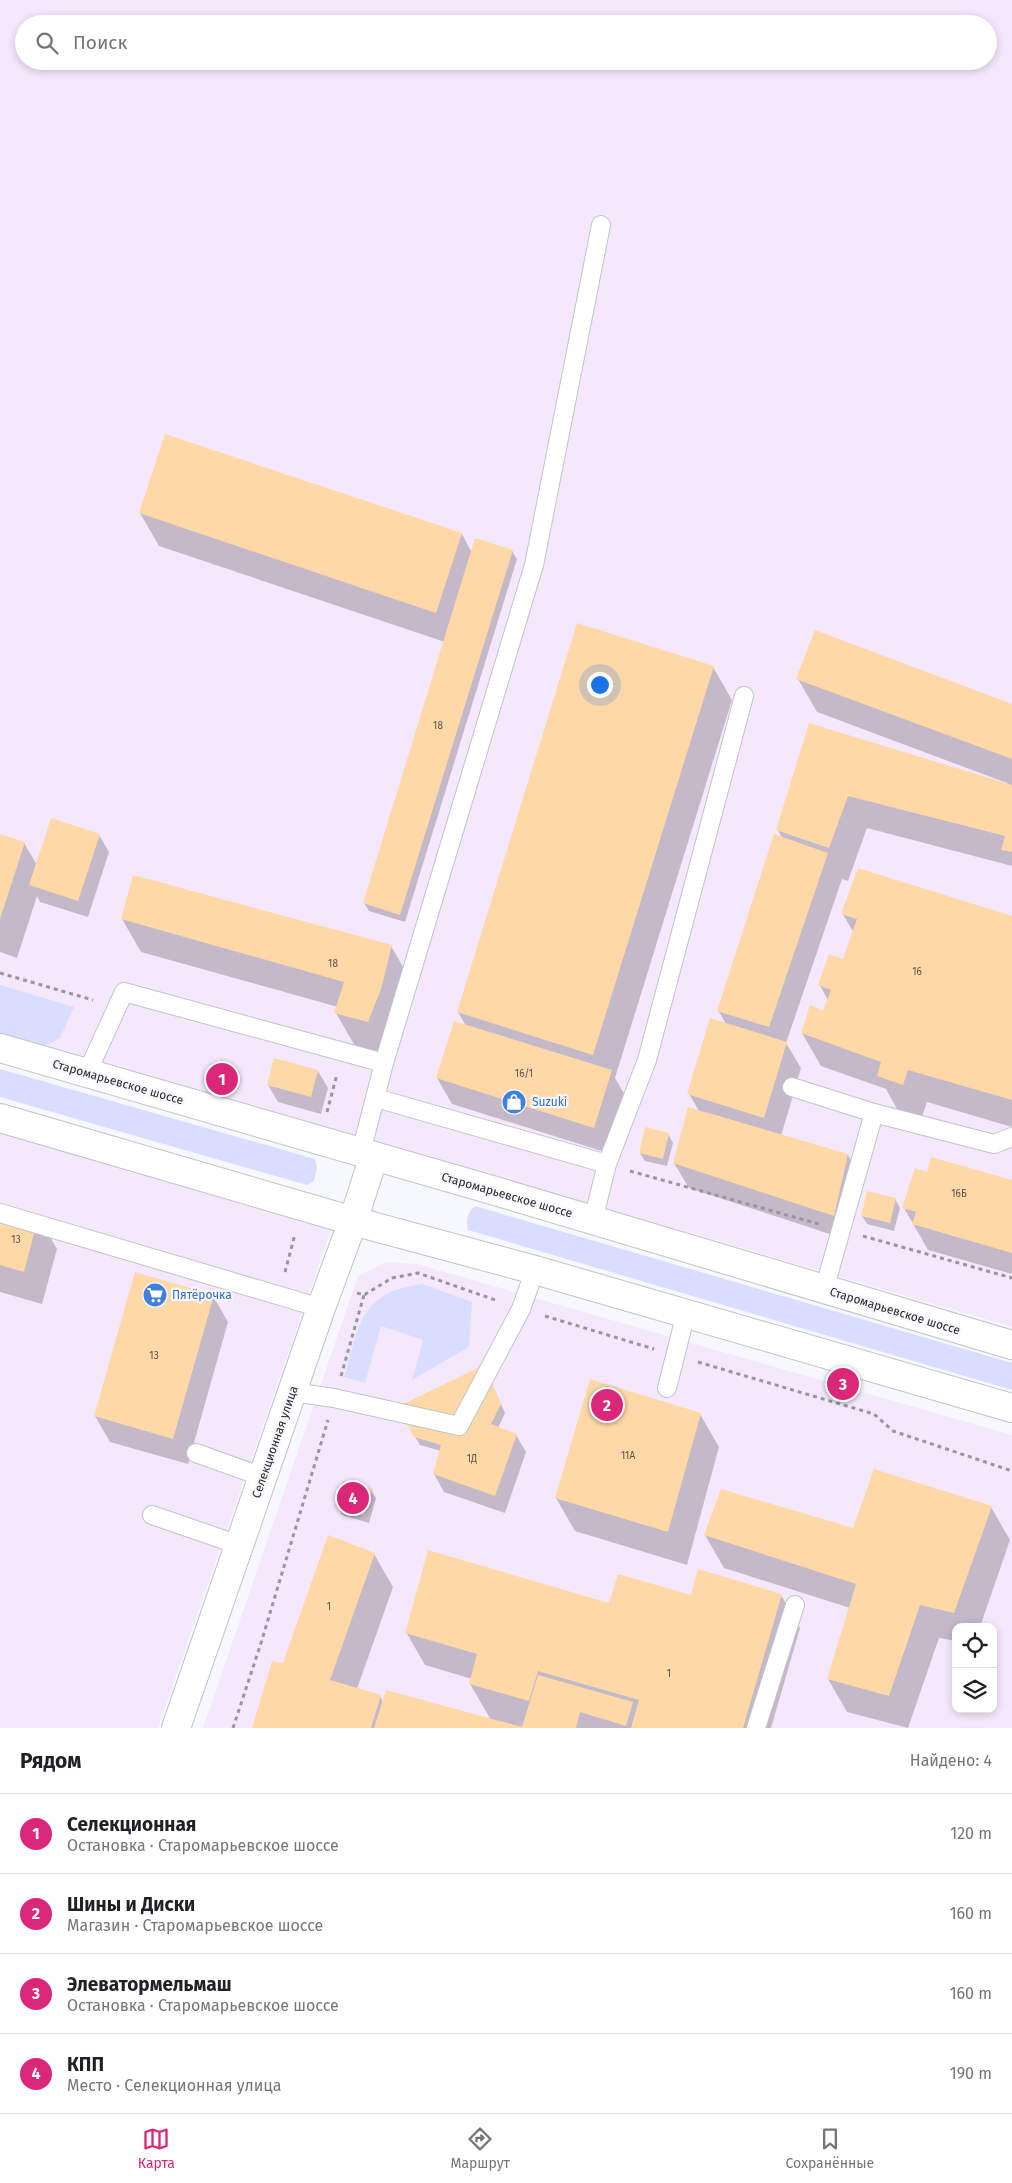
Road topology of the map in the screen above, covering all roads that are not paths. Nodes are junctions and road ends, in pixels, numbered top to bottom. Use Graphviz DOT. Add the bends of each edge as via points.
graph roads {
  1 [pos="601,225"];
  2 [pos="744,696"];
  3 [pos="0,1048"];
  4 [pos="384,1063"];
  5 [pos="87,1073"];
  6 [pos="792,1087"];
  7 [pos="376,1098"];
  8 [pos="874,1113"];
  9 [pos="0,1118"];
  10 [pos="1012,1138"];
  11 [pos="368,1154"];
  12 [pos="607,1164"];
  13 [pos="0,1213"];
  14 [pos="593,1220"];
  15 [pos="354,1221"];
  16 [pos="535,1270"];
  17 [pos="824,1290"];
  18 [pos="321,1308"];
  19 [pos="686,1313"];
  20 [pos="1012,1346"];
  21 [pos="667,1388"];
  22 [pos="292,1392"];
  23 [pos="1012,1408"];
  24 [pos="196,1453"];
  25 [pos="263,1477"];
  26 [pos="152,1515"];
  27 [pos="239,1545"];
  28 [pos="795,1605"];
  29 [pos="176,1728"];
  30 [pos="756,1728"];
  1 -- 4 [label="lane" via="534,565"];
  2 -- 12 [label="lane" via="647,1060"];
  3 -- 5 [label="main road, Старомарьевское шоссе"];
  4 -- 5 [label="lane" via="124,992"];
  4 -- 7 [label="lane"];
  5 -- 11 [label="main road, Старомарьевское шоссе"];
  6 -- 8 [label="lane"];
  7 -- 11 [label="lane"];
  7 -- 12 [label="lane"];
  8 -- 10 [label="lane" via="994,1144"];
  8 -- 17 [label="lane"];
  9 -- 15 [label="main road"];
  11 -- 14 [label="main road, Старомарьевское шоссе"];
  11 -- 15 [label="main road, Селекционная улица"];
  12 -- 14 [label="lane"];
  13 -- 18 [label="lane"];
  14 -- 17 [label="main road, Старомарьевское шоссе"];
  15 -- 16 [label="main road"];
  15 -- 18 [label="main road, Селекционная улица"];
  16 -- 19 [label="main road"];
  16 -- 22 [label="lane" via="521,1309 459,1426"];
  17 -- 20 [label="main road, Старомарьевское шоссе"];
  18 -- 22 [label="main road, Селекционная улица"];
  19 -- 21 [label="lane"];
  19 -- 23 [label="main road"];
  22 -- 25 [label="main road, Селекционная улица"];
  24 -- 25 [label="lane"];
  25 -- 27 [label="main road, Селекционная улица"];
  26 -- 27 [label="lane"];
  27 -- 29 [label="main road, Селекционная улица"];
  28 -- 30 [label="lane"];
}
